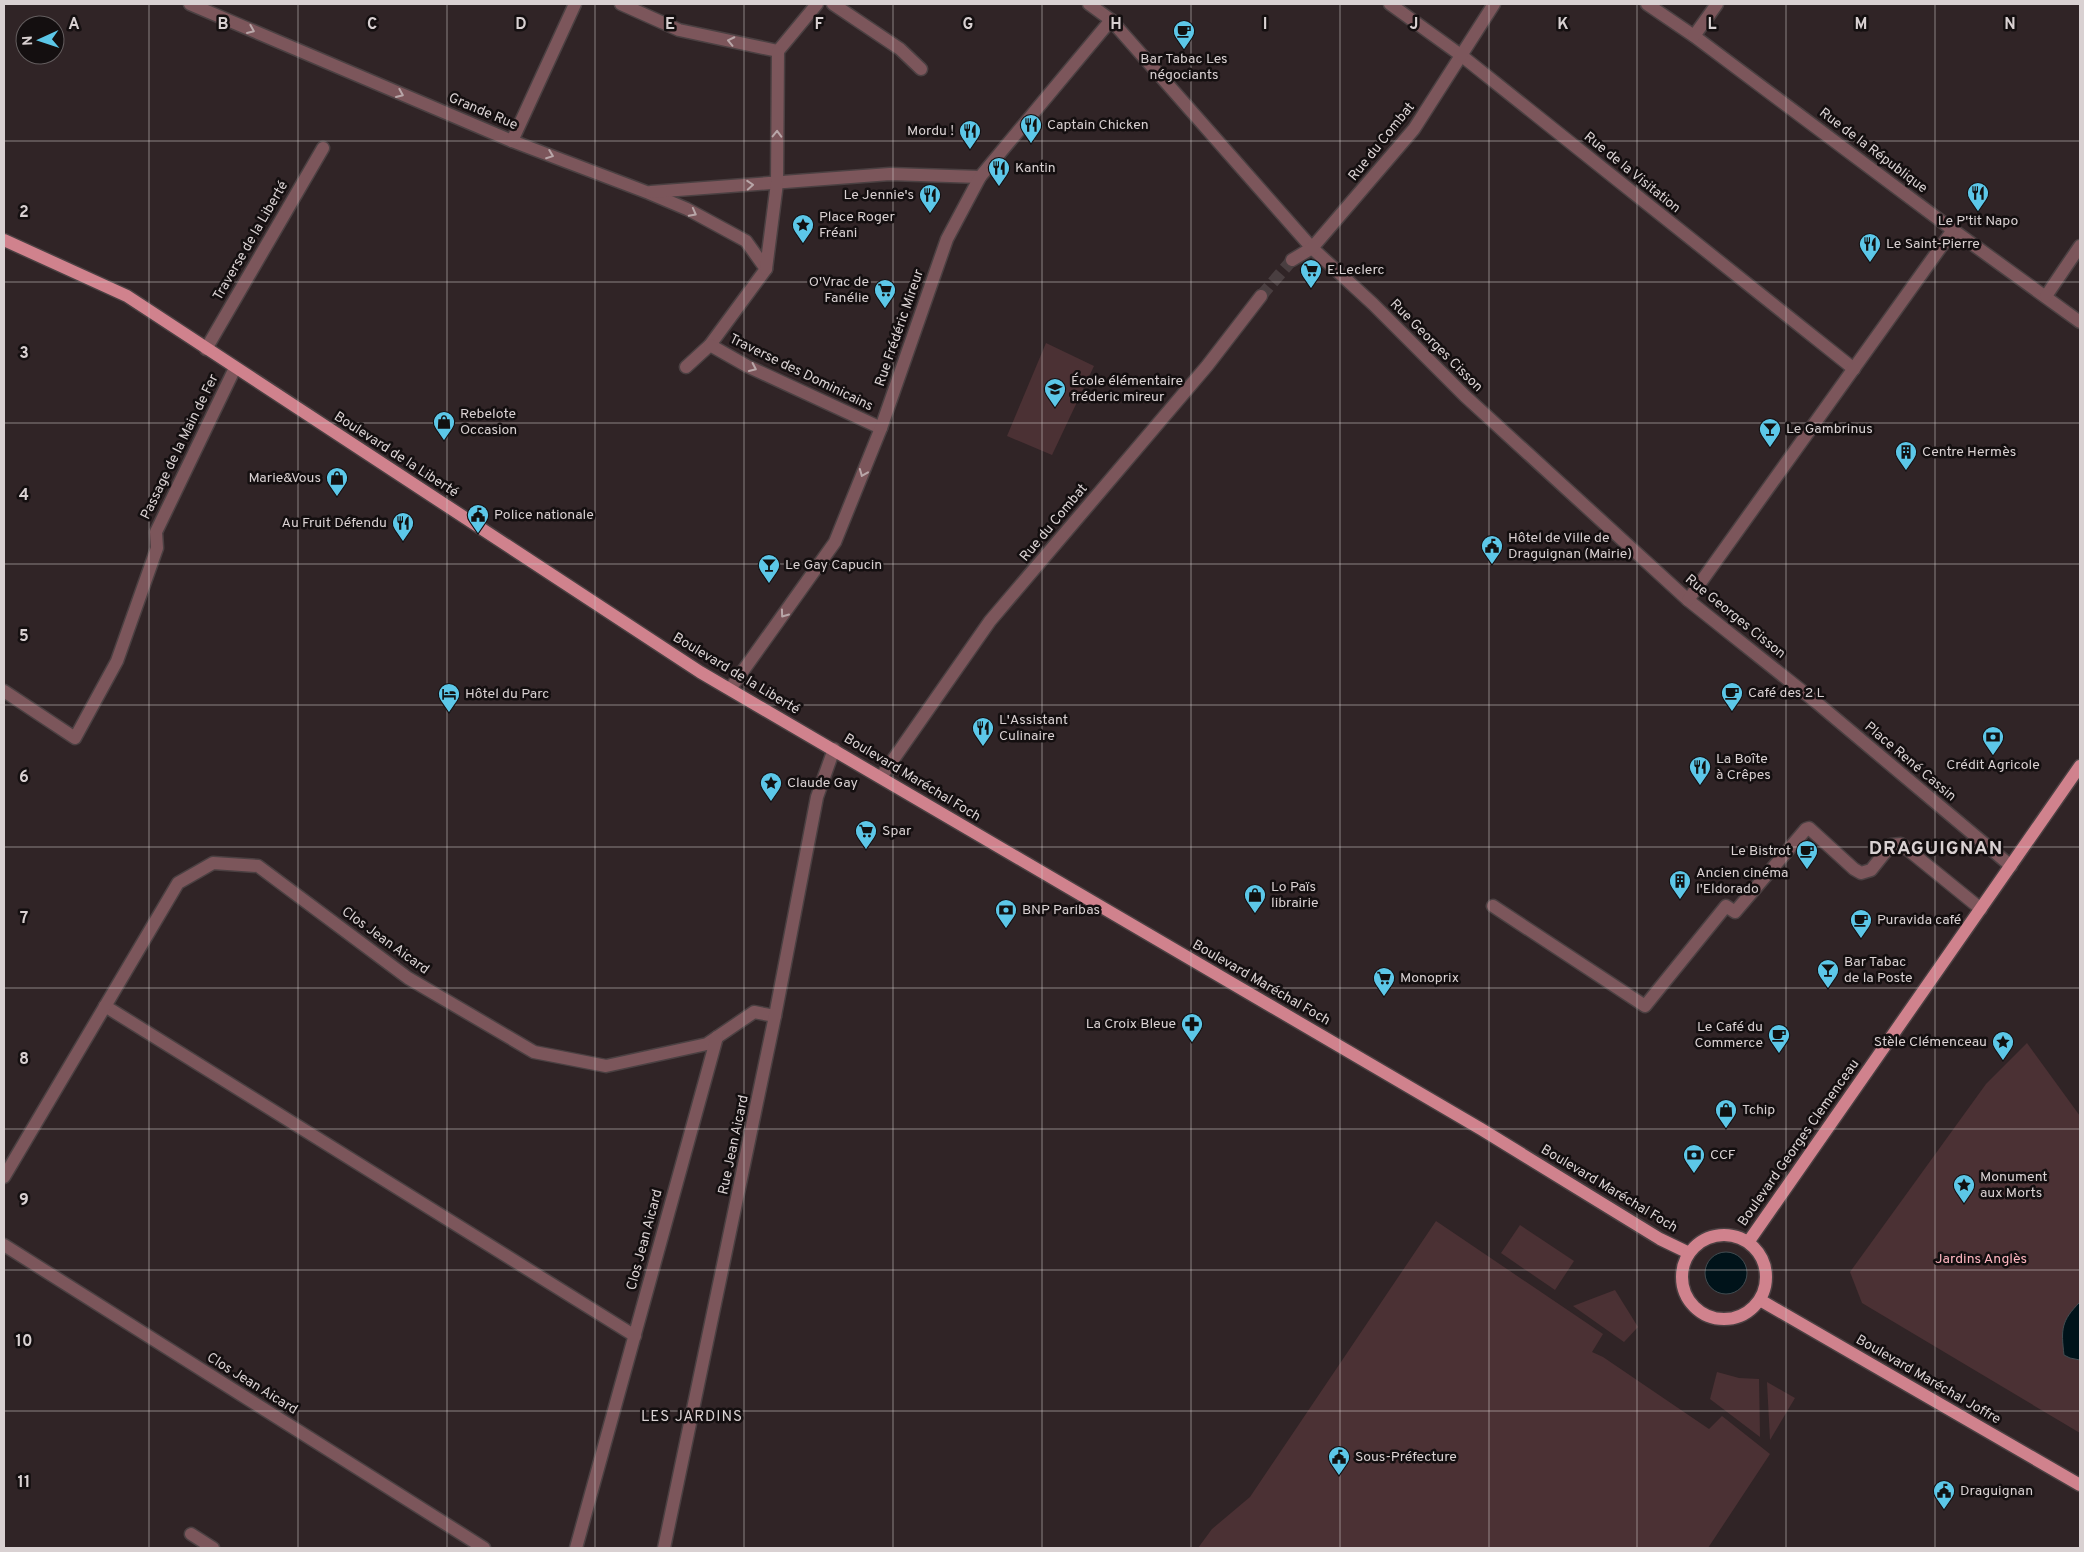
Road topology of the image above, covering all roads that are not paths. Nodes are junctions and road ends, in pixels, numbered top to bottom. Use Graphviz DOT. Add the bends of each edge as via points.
graph roads {
  1 [pos="190,4"];
  2 [pos="575,4"];
  3 [pos="621,4"];
  4 [pos="817,4"];
  5 [pos="833,4"];
  6 [pos="1089,4"];
  7 [pos="1390,4"];
  8 [pos="1494,4"];
  9 [pos="1647,4"];
  10 [pos="1717,4"];
  11 [pos="1111,20"];
  12 [pos="1694,36"];
  13 [pos="778,51"];
  14 [pos="1462,56"];
  15 [pos="921,69"];
  16 [pos="512,141"];
  17 [pos="323,148"];
  18 [pos="980,177"];
  19 [pos="777,183"];
  20 [pos="649,192"];
  21 [pos="1953,230"];
  22 [pos="4,240"];
  23 [pos="2080,246"];
  24 [pos="1312,248"];
  25 [pos="1292,260"];
  26 [pos="766,269"];
  27 [pos="1261,296"];
  28 [pos="2046,296"];
  29 [pos="2080,322"];
  30 [pos="710,345"];
  31 [pos="206,349"];
  32 [pos="686,367"];
  33 [pos="235,368"];
  34 [pos="1854,369"];
  35 [pos="881,428"];
  36 [pos="1688,600"];
  37 [pos="1790,682"];
  38 [pos="730,689"];
  39 [pos="4,691"];
  40 [pos="817,739"];
  41 [pos="834,749"];
  42 [pos="2080,766"];
  43 [pos="881,777"];
  44 [pos="2011,866"];
  45 [pos="1493,906"];
  46 [pos="1981,909"];
  47 [pos="105,1006"];
  48 [pos="775,1016"];
  49 [pos="717,1037"];
  50 [pos="4,1176"];
  51 [pos="1749,1241"];
  52 [pos="4,1245"];
  53 [pos="1689,1252"];
  54 [pos="1760,1300"];
  55 [pos="635,1336"];
  56 [pos="2080,1485"];
  57 [pos="191,1534"];
  58 [pos="213,1548"];
  59 [pos="484,1548"];
  60 [pos="576,1548"];
  61 [pos="664,1548"];
  1 -- 16 [label="street, Grande Rue, one-way"];
  2 -- 16 [label="street"];
  13 -- 3 [label="street, one-way" via="679,30"];
  4 -- 13 [label="street"];
  5 -- 15 [label="street" via="900,49"];
  6 -- 11 [label="street, Rue Georges Cisson"];
  7 -- 14 [label="street, Rue de la Visitation"];
  8 -- 14 [label="street, Rue du Combat"];
  9 -- 12 [label="street, Rue de la République"];
  10 -- 12 [label="street"];
  11 -- 18 [label="street, Rue Frédéric Mireur"];
  11 -- 24 [label="street, Rue Georges Cisson"];
  12 -- 21 [label="street, Rue de la République"];
  19 -- 13 [label="street, one-way"];
  14 -- 24 [label="street, Rue du Combat" via="1414,129"];
  14 -- 34 [label="street, Rue de la Visitation"];
  16 -- 20 [label="street, Grande Rue, one-way"];
  17 -- 31 [label="street, Traverse de la Liberté"];
  18 -- 19 [label="street" via="890,174"];
  18 -- 35 [label="street, Rue Frédéric Mireur" via="947,239"];
  20 -- 19 [label="street, Grande Rue, one-way"];
  19 -- 26 [label="street"];
  20 -- 26 [label="street, one-way" via="746,241"];
  21 -- 28 [label="street, Rue de la République"];
  21 -- 34 [label="street"];
  22 -- 31 [label="main road, Boulevard de la Liberté" via="127,296"];
  23 -- 28 [label="street"];
  24 -- 25 [label="street, Rue du Combat"];
  24 -- 36 [label="street, Rue Georges Cisson" via="1465,396"];
  26 -- 30 [label="street"];
  27 -- 43 [label="street, Rue du Combat" via="1207,366 990,621"];
  28 -- 29 [label="street, Rue de la République"];
  30 -- 32 [label="street, Traverse des Dominicains"];
  30 -- 35 [label="street, Traverse des Dominicains, one-way" via="747,366"];
  31 -- 33 [label="main road, Boulevard de la Liberté"];
  33 -- 38 [label="main road, Boulevard de la Liberté"];
  33 -- 39 [label="street, Passage de la Main de Fer" via="156,532 157,548 117,661 75,738"];
  34 -- 36 [label="street"];
  35 -- 38 [label="street, Rue Frédéric Mireur, one-way" via="835,542"];
  36 -- 37 [label="street, Rue Georges Cisson"];
  37 -- 44 [label="street, Place René Cassin"];
  38 -- 40 [label="main road, Boulevard de la Liberté"];
  40 -- 41 [label="main road, Boulevard Maréchal Foch"];
  41 -- 43 [label="main road, Boulevard Maréchal Foch"];
  41 -- 48 [label="street, Rue Jean Aicard" via="817,797"];
  42 -- 44 [label="main road, Boulevard Georges Clemenceau"];
  43 -- 53 [label="main road, Boulevard Maréchal Foch" via="1481,1129 1660,1239"];
  44 -- 46 [label="main road, Boulevard Georges Clemenceau"];
  45 -- 46 [label="street" via="1645,1006 1726,906 1734,912 1809,828 1861,873 1871,870 1891,845 1901,844"];
  46 -- 51 [label="main road, Boulevard Georges Clemenceau"];
  47 -- 49 [label="street, Clos Jean Aicard" via="178,883 213,863 258,866 408,978 534,1052 606,1066 707,1044"];
  47 -- 50 [label="street, Clos Jean Aicard"];
  47 -- 55 [label="street"];
  48 -- 49 [label="street, Clos Jean Aicard" via="754,1012"];
  48 -- 61 [label="street, Rue Jean Aicard"];
  49 -- 55 [label="street, Clos Jean Aicard"];
  51 -- 53 [label="main road" via="1723,1234 1710,1236"];
  51 -- 54 [label="main road" via="1760,1253 1766,1268 1766,1285"];
  52 -- 59 [label="street, Clos Jean Aicard"];
  53 -- 54 [label="main road" via="1682,1268 1682,1285 1689,1301 1701,1313 1716,1319 1733,1319 1749,1312"];
  54 -- 56 [label="main road, Boulevard Maréchal Joffre"];
  55 -- 60 [label="street, Clos Jean Aicard"];
  57 -- 58 [label="street"];
}
